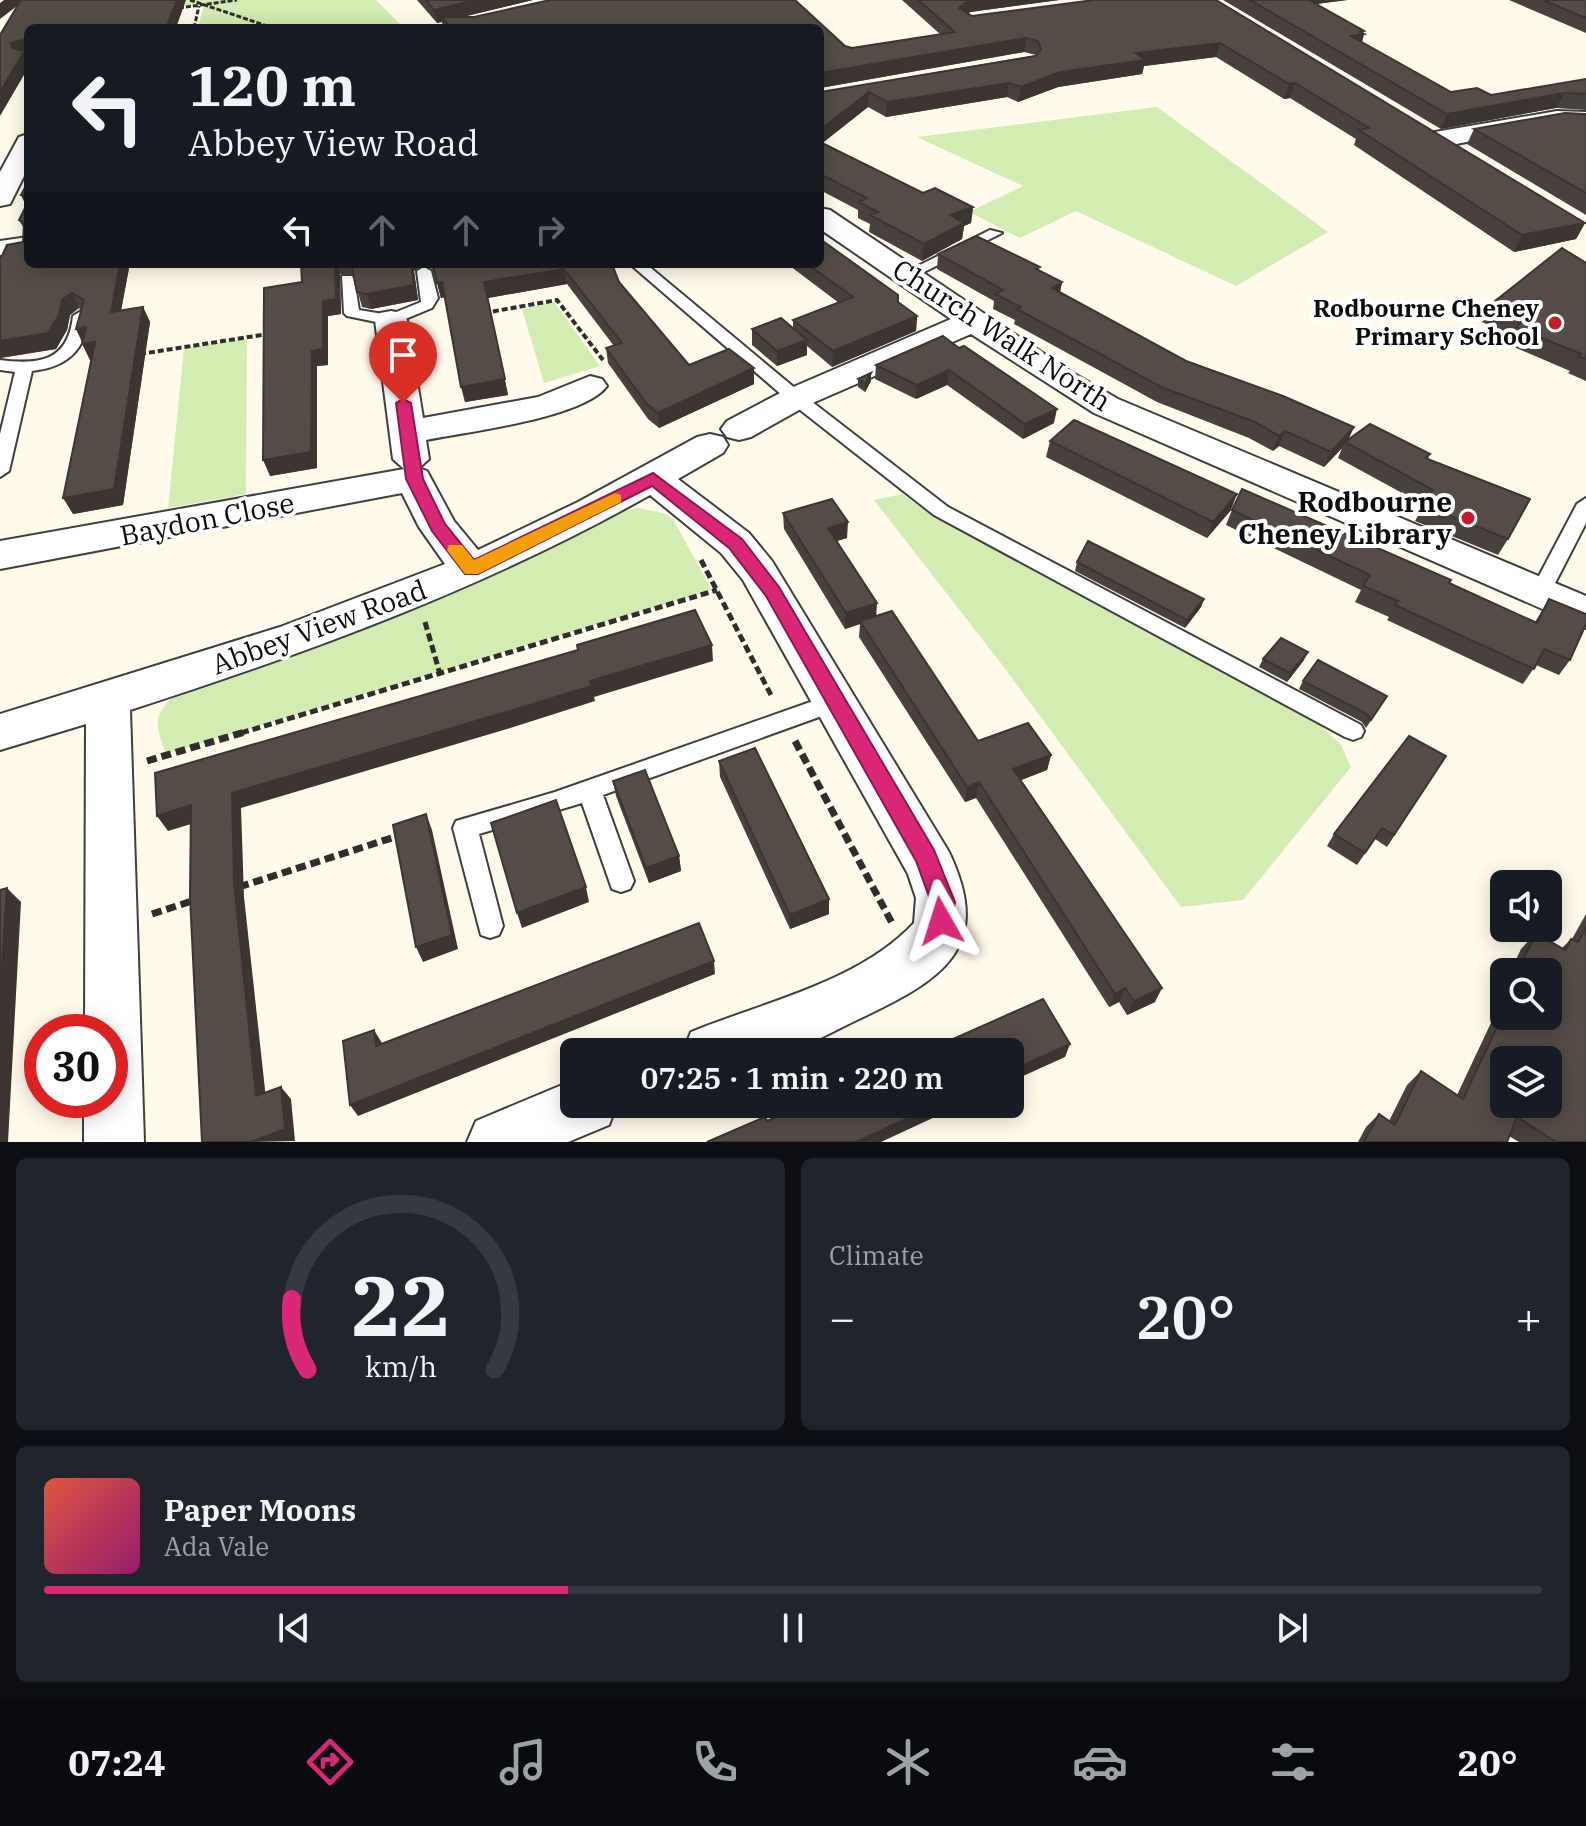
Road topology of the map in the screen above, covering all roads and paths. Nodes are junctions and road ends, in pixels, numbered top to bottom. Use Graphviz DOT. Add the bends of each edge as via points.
graph roads {
  1 [pos="190,0"];
  2 [pos="237,0"];
  3 [pos="204,5"];
  4 [pos="199,6"];
  5 [pos="167,9"];
  6 [pos="195,24"];
  7 [pos="261,24"];
  8 [pos="1586,119"];
  9 [pos="1409,124"];
  10 [pos="1435,140"];
  11 [pos="24,150"];
  12 [pos="1471,162"];
  13 [pos="0,198"];
  14 [pos="824,219"];
  15 [pos="995,233"];
  16 [pos="24,247"];
  17 [pos="0,250"];
  18 [pos="642,268"];
  19 [pos="424,271"];
  20 [pos="909,274"];
  21 [pos="347,279"];
  22 [pos="476,314"];
  23 [pos="81,316"];
  24 [pos="391,320"];
  25 [pos="974,321"];
  26 [pos="281,332"];
  27 [pos="135,355"];
  28 [pos="0,365"];
  29 [pos="24,369"];
  30 [pos="590,386"];
  31 [pos="796,398"];
  32 [pos="408,432"];
  33 [pos="0,471"];
  34 [pos="653,478"];
  35 [pos="414,479"];
  36 [pos="1586,504"];
  37 [pos="0,555"];
  38 [pos="471,569"];
  39 [pos="717,590"];
  40 [pos="416,593"];
  41 [pos="1540,593"];
  42 [pos="1586,613"];
  43 [pos="440,674"];
  44 [pos="107,701"];
  45 [pos="836,702"];
  46 [pos="1353,731"];
  47 [pos="0,732"];
  48 [pos="111,770"];
  49 [pos="589,789"];
  50 [pos="465,828"];
  51 [pos="621,881"];
  52 [pos="228,890"];
  53 [pos="199,899"];
  54 [pos="490,926"];
  55 [pos="113,927"];
  56 [pos="744,1038"];
  57 [pos="560,1116"];
  58 [pos="114,1142"];
  59 [pos="497,1142"];
  1 -- 3 [label="path"];
  2 -- 3 [label="path"];
  3 -- 4 [label="path"];
  3 -- 7 [label="path"];
  4 -- 5 [label="path"];
  4 -- 6 [label="path"];
  8 -- 10 [label="street" via="1557,118"];
  9 -- 10 [label="street"];
  10 -- 12 [label="street"];
  11 -- 13 [label="street"];
  14 -- 20 [label="street, Church Walk North"];
  15 -- 20 [label="lane"];
  16 -- 17 [label="street"];
  18 -- 31 [label="lane"];
  19 -- 24 [label="lane" via="427,305"];
  20 -- 25 [label="street, Church Walk North"];
  21 -- 24 [label="lane" via="352,313"];
  22 -- 30 [label="path" via="557,300 610,371"];
  23 -- 29 [label="lane" via="71,350"];
  24 -- 32 [label="street"];
  25 -- 31 [label="street, Abbey View Road"];
  25 -- 41 [label="street, Church Walk North" via="1106,406"];
  26 -- 27 [label="path"];
  28 -- 29 [label="lane"];
  29 -- 33 [label="lane"];
  30 -- 32 [label="street" via="547,406"];
  31 -- 34 [label="street, Abbey View Road"];
  31 -- 46 [label="lane" via="941,511"];
  32 -- 35 [label="street"];
  34 -- 38 [label="street, Abbey View Road"];
  34 -- 45 [label="street" via="743,552 773,592"];
  35 -- 37 [label="street, Baydon Close"];
  35 -- 38 [label="street" via="438,527"];
  36 -- 41 [label="lane"];
  38 -- 40 [label="street, Abbey View Road"];
  39 -- 43 [label="path"];
  40 -- 43 [label="path"];
  40 -- 44 [label="street, Abbey View Road"];
  41 -- 42 [label="street, Church Walk North"];
  43 -- 48 [label="path"];
  44 -- 47 [label="street, Abbey View Road"];
  44 -- 48 [label="street"];
  45 -- 49 [label="lane"];
  45 -- 56 [label="street" via="935,873 943,902 941,921 934,939 906,968"];
  48 -- 55 [label="street"];
  49 -- 50 [label="lane"];
  49 -- 51 [label="lane"];
  50 -- 52 [label="path" via="451,819"];
  50 -- 54 [label="lane"];
  53 -- 55 [label="path"];
  55 -- 58 [label="street"];
  57 -- 59 [label="street"];
}
